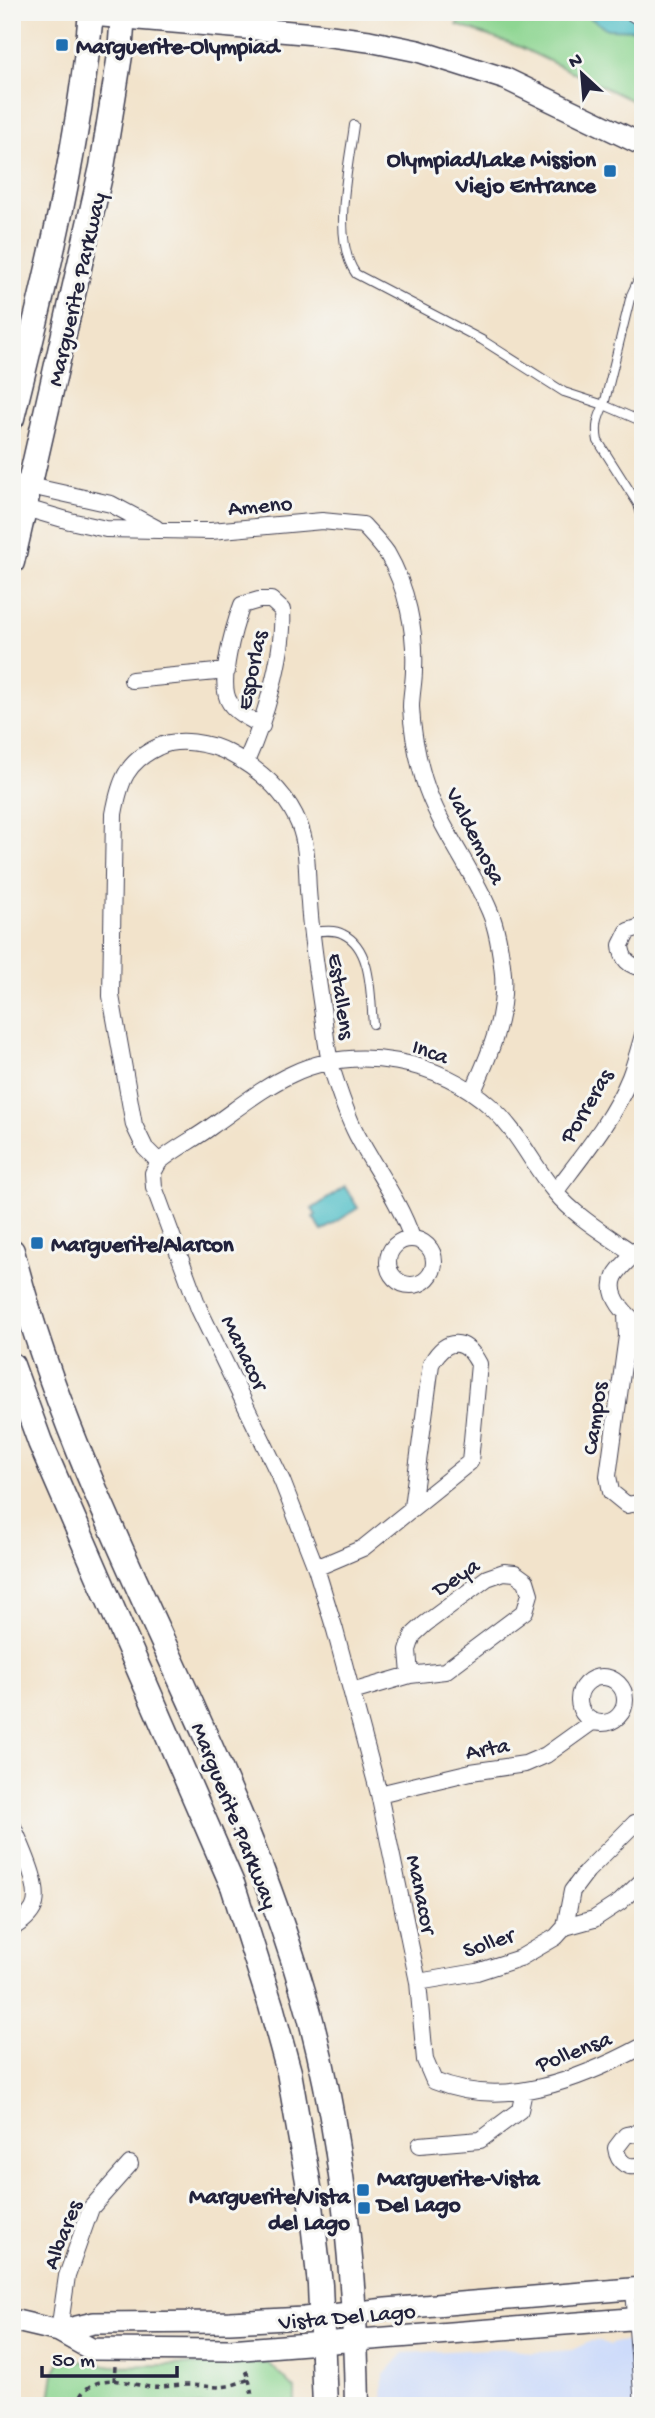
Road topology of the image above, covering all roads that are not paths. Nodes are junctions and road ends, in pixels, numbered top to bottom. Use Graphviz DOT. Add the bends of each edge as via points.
graph roads {
  1 [pos="624,12"];
  2 [pos="91,14"];
  3 [pos="123,15"];
  4 [pos="643,24"];
  5 [pos="354,125"];
  6 [pos="643,145"];
  7 [pos="643,269"];
  8 [pos="631,295"];
  9 [pos="643,298"];
  10 [pos="604,405"];
  11 [pos="12,418"];
  12 [pos="642,422"];
  13 [pos="20,495"];
  14 [pos="111,504"];
  15 [pos="643,521"];
  16 [pos="363,524"];
  17 [pos="106,528"];
  18 [pos="162,530"];
  19 [pos="12,562"];
  20 [pos="227,671"];
  21 [pos="132,680"];
  22 [pos="262,726"];
  23 [pos="246,762"];
  24 [pos="643,926"];
  25 [pos="311,932"];
  26 [pos="643,967"];
  27 [pos="373,1024"];
  28 [pos="643,1035"];
  29 [pos="330,1062"];
  30 [pos="473,1091"];
  31 [pos="159,1162"];
  32 [pos="555,1192"];
  33 [pos="412,1238"];
  34 [pos="12,1251"];
  35 [pos="638,1257"];
  36 [pos="626,1315"];
  37 [pos="643,1329"];
  38 [pos="12,1365"];
  39 [pos="643,1502"];
  40 [pos="412,1507"];
  41 [pos="316,1568"];
  42 [pos="410,1675"];
  43 [pos="352,1692"];
  44 [pos="592,1722"];
  45 [pos="379,1794"];
  46 [pos="643,1820"];
  47 [pos="12,1824"];
  48 [pos="643,1880"];
  49 [pos="565,1927"];
  50 [pos="12,1928"];
  51 [pos="418,1982"];
  52 [pos="643,2046"];
  53 [pos="434,2081"];
  54 [pos="524,2091"];
  55 [pos="643,2136"];
  56 [pos="420,2145"];
  57 [pos="130,2164"];
  58 [pos="643,2164"];
  59 [pos="636,2288"];
  60 [pos="354,2312"];
  61 [pos="321,2316"];
  62 [pos="637,2318"];
  63 [pos="12,2320"];
  64 [pos="59,2331"];
  65 [pos="354,2341"];
  66 [pos="321,2344"];
  67 [pos="325,2406"];
  68 [pos="357,2406"];
  69 [pos="639,2406"];
  1 -- 4 [label="lane"];
  2 -- 3 [label="street"];
  2 -- 11 [label="main road, Marguerite Parkway" via="78,123"];
  3 -- 6 [label="street" via="316,34 418,51 515,83"];
  3 -- 13 [label="main road, Marguerite Parkway" via="102,167"];
  5 -- 10 [label="lane" via="344,242 348,264 356,274 482,340 564,392"];
  7 -- 8 [label="lane"];
  8 -- 9 [label="lane"];
  8 -- 10 [label="lane"];
  10 -- 12 [label="lane"];
  10 -- 15 [label="lane" via="597,420 598,441 638,504"];
  13 -- 14 [label="street, Ameno"];
  13 -- 17 [label="street, Ameno" via="70,521"];
  13 -- 19 [label="main road, Marguerite Parkway"];
  14 -- 17 [label="street"];
  14 -- 18 [label="street, Ameno"];
  16 -- 18 [label="street, Ameno" via="323,521 211,531"];
  16 -- 30 [label="street, Valdemosa" via="386,552 403,588 412,632 415,751 425,784 486,903 499,944 501,1009 492,1048"];
  17 -- 18 [label="street, Ameno"];
  20 -- 21 [label="street, Esporlas"];
  20 -- 22 [label="street, Esporlas" via="228,701"];
  20 -- 22 [label="street, Esporlas" via="242,605 271,600 282,610 284,628"];
  22 -- 23 [label="street, Esporlas"];
  23 -- 25 [label="street, Estallens" via="286,800 299,824 306,847"];
  23 -- 31 [label="street" via="221,749 168,742 133,763 119,785 114,814 111,996 134,1125 145,1148"];
  24 -- 26 [label="street" via="628,931 621,945 625,960"];
  25 -- 27 [label="lane" via="342,933 358,947 364,959"];
  25 -- 29 [label="street, Estallens"];
  28 -- 32 [label="street, Porreras" via="617,1102"];
  29 -- 30 [label="street, Inca" via="401,1062"];
  29 -- 31 [label="street, Inca" via="266,1087"];
  29 -- 33 [label="street, Estallens" via="356,1134 403,1212"];
  30 -- 32 [label="street, Inca" via="518,1135"];
  31 -- 41 [label="street, Manacor" via="153,1173 154,1186 199,1309 282,1481"];
  32 -- 35 [label="street, Inca"];
  34 -- 60 [label="main road, Marguerite Parkway" via="24,1300 77,1447 243,1822 304,1996 340,2169"];
  35 -- 36 [label="street, Campos" via="615,1276 613,1287"];
  36 -- 37 [label="street, Campos"];
  36 -- 39 [label="street, Campos" via="608,1476 611,1492 627,1505"];
  38 -- 61 [label="main road, Marguerite Parkway" via="45,1454 233,1886 289,2072 309,2188"];
  40 -- 40 [label="street" via="470,1462 479,1364 463,1344 448,1344 431,1364"];
  40 -- 41 [label="street" via="363,1548"];
  41 -- 43 [label="street, Manacor"];
  42 -- 42 [label="street, Deya" via="445,1671 524,1611 530,1594 526,1581 503,1572 488,1578 425,1624 413,1635 408,1650"];
  42 -- 43 [label="street, Deya"];
  43 -- 45 [label="street, Manacor"];
  44 -- 45 [label="street, Arta" via="546,1755 525,1763"];
  45 -- 51 [label="street, Manacor"];
  46 -- 49 [label="street" via="587,1871 572,1891"];
  47 -- 50 [label="street" via="36,1895 34,1908"];
  48 -- 49 [label="street, Soller" via="594,1919"];
  49 -- 51 [label="street, Soller" via="520,1958 477,1972"];
  51 -- 53 [label="street, Manacor" via="425,2060"];
  52 -- 54 [label="street, Pollensa" via="579,2076"];
  53 -- 54 [label="street, Pollensa" via="463,2090"];
  54 -- 56 [label="street" via="520,2109 480,2140"];
  55 -- 58 [label="street" via="625,2135 616,2148 623,2164"];
  57 -- 64 [label="street, Albares" via="91,2208 67,2276"];
  59 -- 60 [label="street, Vista Del Lago"];
  59 -- 62 [label="lane"];
  60 -- 61 [label="street, Vista Del Lago"];
  60 -- 65 [label="main road, Marguerite Parkway"];
  61 -- 64 [label="street, Vista Del Lago" via="94,2323"];
  61 -- 66 [label="main road, Marguerite Parkway"];
  62 -- 65 [label="street, Vista Del Lago"];
  62 -- 69 [label="lane"];
  63 -- 64 [label="street, Vista Del Lago"];
  64 -- 66 [label="street, Vista Del Lago" via="91,2348 230,2350"];
  65 -- 66 [label="street, Vista Del Lago"];
  65 -- 68 [label="main road, Marguerite Parkway"];
  66 -- 67 [label="main road, Marguerite Parkway"];
}
